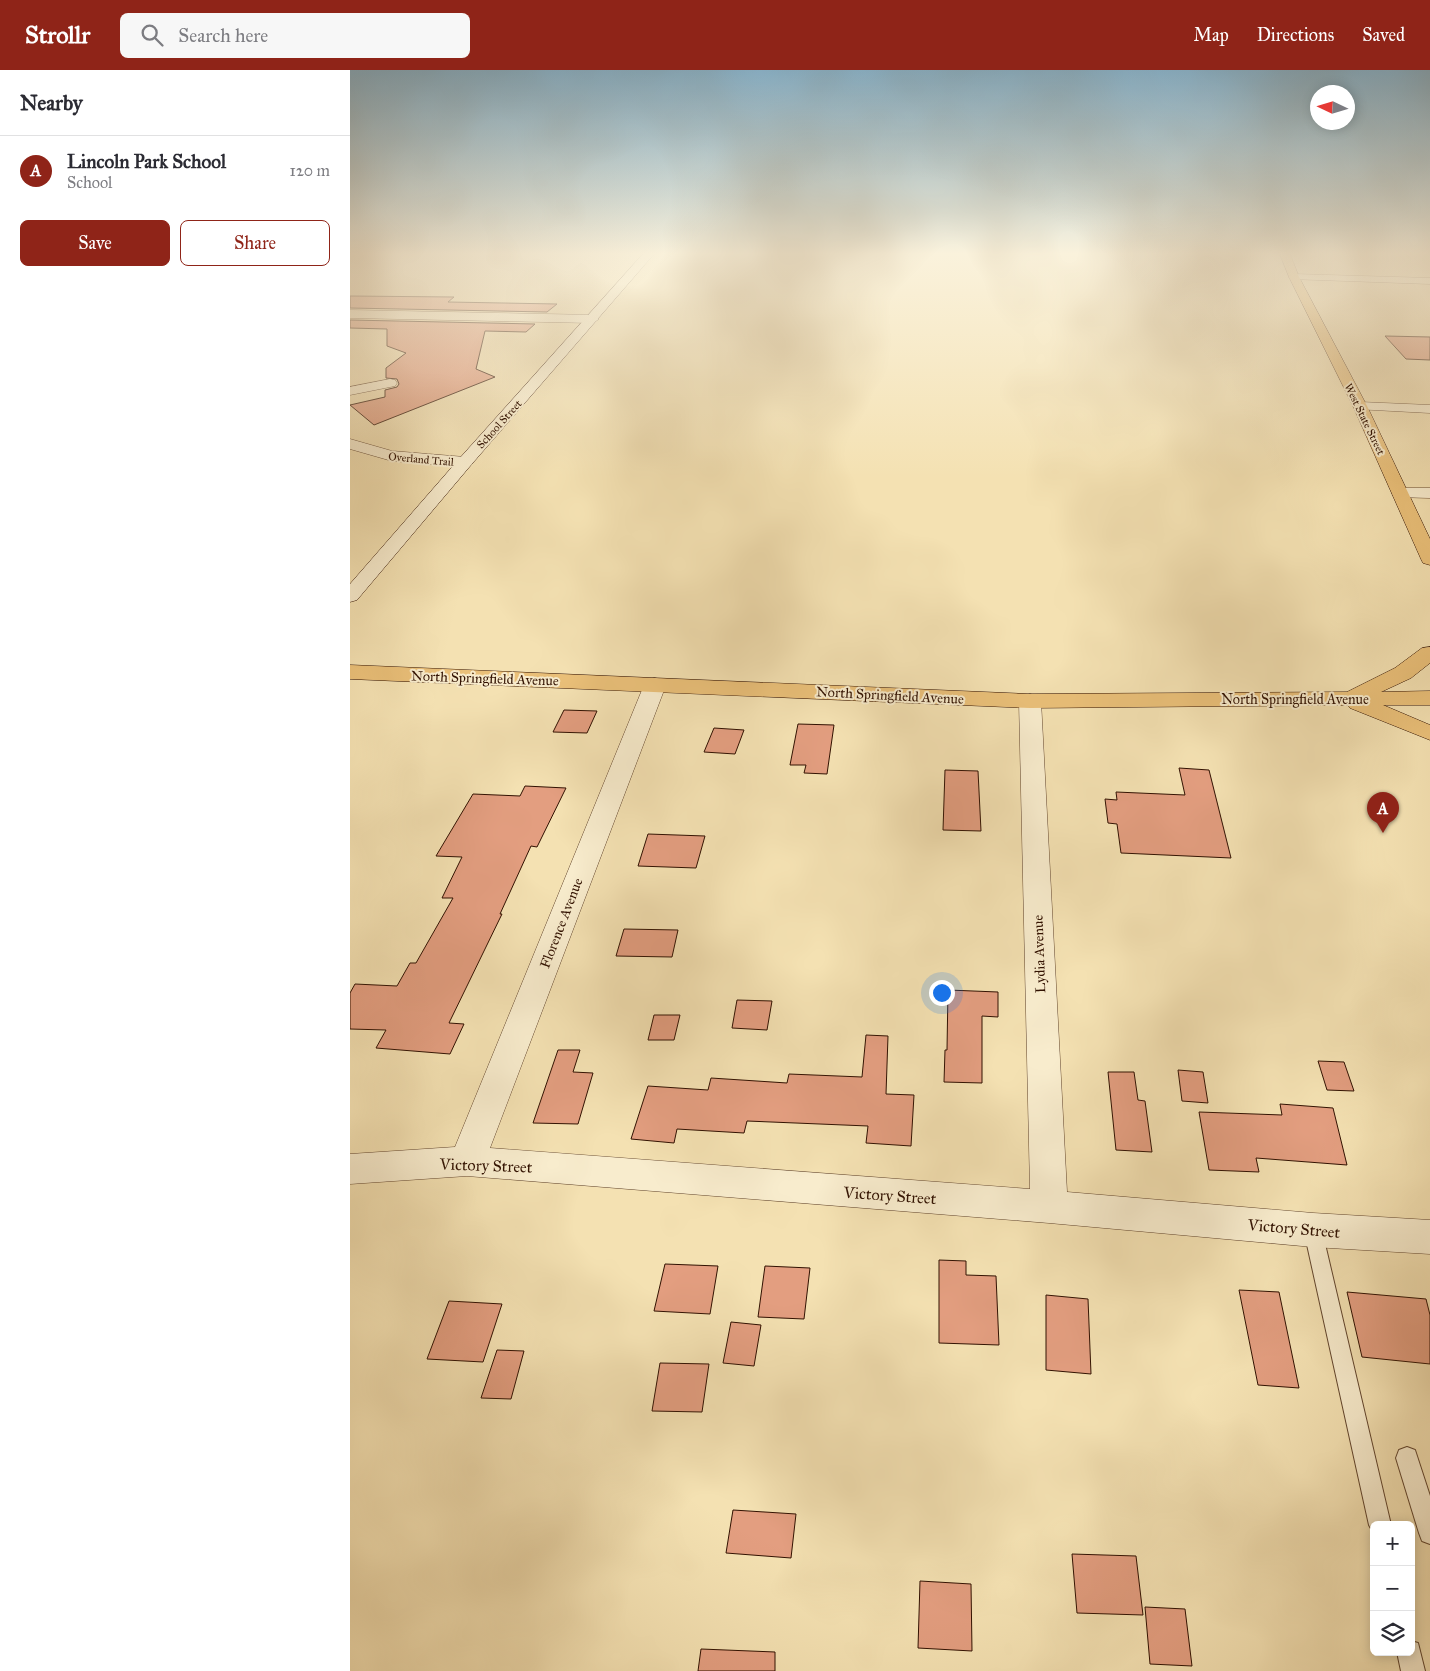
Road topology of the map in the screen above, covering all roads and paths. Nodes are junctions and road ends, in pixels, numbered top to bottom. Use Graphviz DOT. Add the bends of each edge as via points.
graph roads {
  1 [pos="584,329"];
  2 [pos="1320,329"];
  3 [pos="390,383"];
  4 [pos="350,391"];
  5 [pos="1360,406"];
  6 [pos="1430,408"];
  7 [pos="350,444"];
  8 [pos="465,462"];
  9 [pos="1400,493"];
  10 [pos="1430,493"];
  11 [pos="1430,559"];
  12 [pos="350,596"];
  13 [pos="1430,653"];
  14 [pos="350,672"];
  15 [pos="654,685"];
  16 [pos="1430,698"];
  17 [pos="1347,699"];
  18 [pos="1030,701"];
  19 [pos="1430,733"];
  20 [pos="467,1161"];
  21 [pos="350,1169"];
  22 [pos="1049,1207"];
  23 [pos="1313,1230"];
  24 [pos="1430,1237"];
  25 [pos="1407,1458"];
  26 [pos="1379,1521"];
  27 [pos="1430,1533"];
  28 [pos="1410,1656"];
  29 [pos="1413,1671"];
  1 -- 8 [label="street, School Street"];
  2 -- 5 [label="main road, West State Street"];
  3 -- 4 [label="street"];
  5 -- 6 [label="street"];
  5 -- 9 [label="main road, West State Street"];
  7 -- 8 [label="street, Overland Trail" via="397,458"];
  8 -- 12 [label="street, School Street"];
  9 -- 10 [label="street"];
  9 -- 11 [label="main road, West State Street"];
  13 -- 17 [label="main road" via="1404,673"];
  14 -- 15 [label="main road, North Springfield Avenue"];
  15 -- 18 [label="main road, North Springfield Avenue"];
  15 -- 20 [label="street, Florence Avenue"];
  16 -- 17 [label="main road, North Springfield Avenue"];
  17 -- 18 [label="main road, North Springfield Avenue"];
  17 -- 19 [label="main road"];
  18 -- 22 [label="street, Lydia Avenue"];
  20 -- 21 [label="street, Victory Street"];
  20 -- 22 [label="street, Victory Street"];
  22 -- 23 [label="street, Victory Street"];
  23 -- 24 [label="street, Victory Street"];
  23 -- 26 [label="lane"];
  25 -- 27 [label="lane"];
  28 -- 29 [label="lane"];
}
